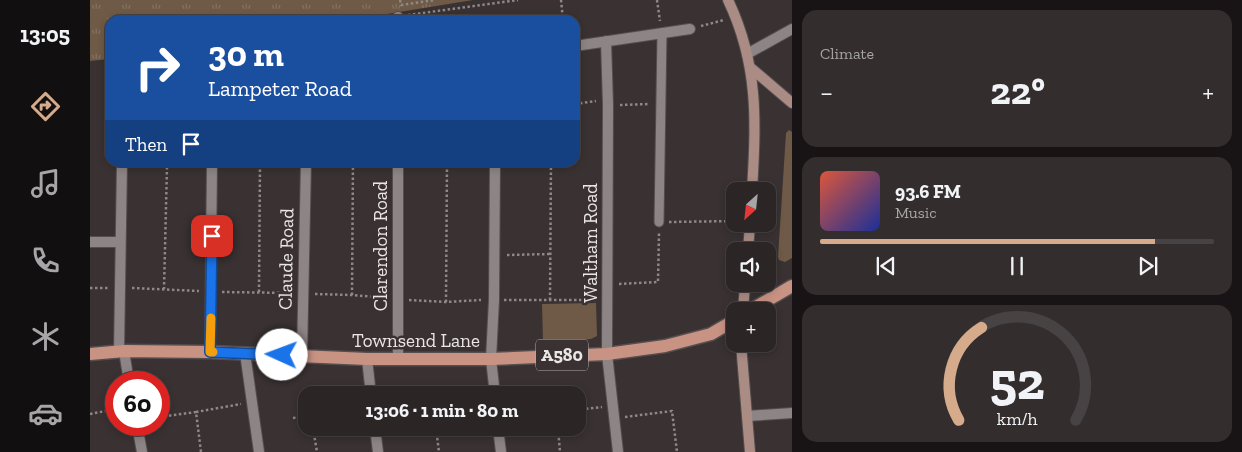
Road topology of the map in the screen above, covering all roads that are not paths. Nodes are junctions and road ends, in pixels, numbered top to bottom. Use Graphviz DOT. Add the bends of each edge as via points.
graph roads {
  1 [pos="728,0"];
  2 [pos="690,29"];
  3 [pos="792,29"];
  4 [pos="662,33"];
  5 [pos="606,41"];
  6 [pos="580,45"];
  7 [pos="747,54"];
  8 [pos="750,68"];
  9 [pos="792,103"];
  10 [pos="122,167"];
  11 [pos="212,167"];
  12 [pos="306,167"];
  13 [pos="398,167"];
  14 [pos="495,167"];
  15 [pos="752,182"];
  16 [pos="659,222"];
  17 [pos="90,242"];
  18 [pos="120,242"];
  19 [pos="792,286"];
  20 [pos="764,302"];
  21 [pos="726,325"];
  22 [pos="122,352"];
  23 [pos="210,352"];
  24 [pos="740,352"];
  25 [pos="245,353"];
  26 [pos="90,354"];
  27 [pos="606,354"];
  28 [pos="302,356"];
  29 [pos="367,359"];
  30 [pos="398,359"];
  31 [pos="491,359"];
  32 [pos="126,371"];
  33 [pos="370,386"];
  34 [pos="494,386"];
  35 [pos="792,413"];
  36 [pos="747,416"];
  37 [pos="139,436"];
  38 [pos="376,436"];
  39 [pos="499,436"];
  40 [pos="142,452"];
  41 [pos="259,452"];
  42 [pos="378,452"];
  43 [pos="501,452"];
  44 [pos="618,452"];
  45 [pos="750,452"];
  1 -- 7 [label="street"];
  2 -- 4 [label="street"];
  3 -- 7 [label="street"];
  4 -- 5 [label="street"];
  4 -- 16 [label="lane"];
  5 -- 6 [label="street"];
  5 -- 27 [label="street, Waltham Road"];
  7 -- 8 [label="street"];
  8 -- 9 [label="street"];
  8 -- 15 [label="street" via="756,118"];
  10 -- 18 [label="street"];
  11 -- 23 [label="street"];
  12 -- 28 [label="street, Claude Road"];
  13 -- 30 [label="street, Clarendon Road"];
  14 -- 31 [label="street"];
  17 -- 18 [label="street"];
  18 -- 22 [label="street"];
  19 -- 20 [label="main road"];
  21 -- 27 [label="main road, Townsend Lane / A580" via="711,334 665,346"];
  22 -- 23 [label="main road, Townsend Lane / A580"];
  22 -- 26 [label="main road, Townsend Lane / A580"];
  22 -- 32 [label="street"];
  23 -- 25 [label="main road, Townsend Lane / A580"];
  24 -- 36 [label="street"];
  25 -- 28 [label="main road, Townsend Lane / A580"];
  25 -- 41 [label="street"];
  27 -- 31 [label="main road, Townsend Lane / A580"];
  27 -- 44 [label="street, Waltham Road"];
  28 -- 29 [label="main road, Townsend Lane / A580"];
  29 -- 30 [label="main road, Townsend Lane / A580"];
  29 -- 33 [label="street"];
  30 -- 31 [label="main road, Townsend Lane / A580"];
  31 -- 34 [label="street"];
  35 -- 36 [label="street"];
  36 -- 45 [label="street"];
  37 -- 40 [label="street"];
  38 -- 42 [label="street"];
  39 -- 43 [label="street"];
}
